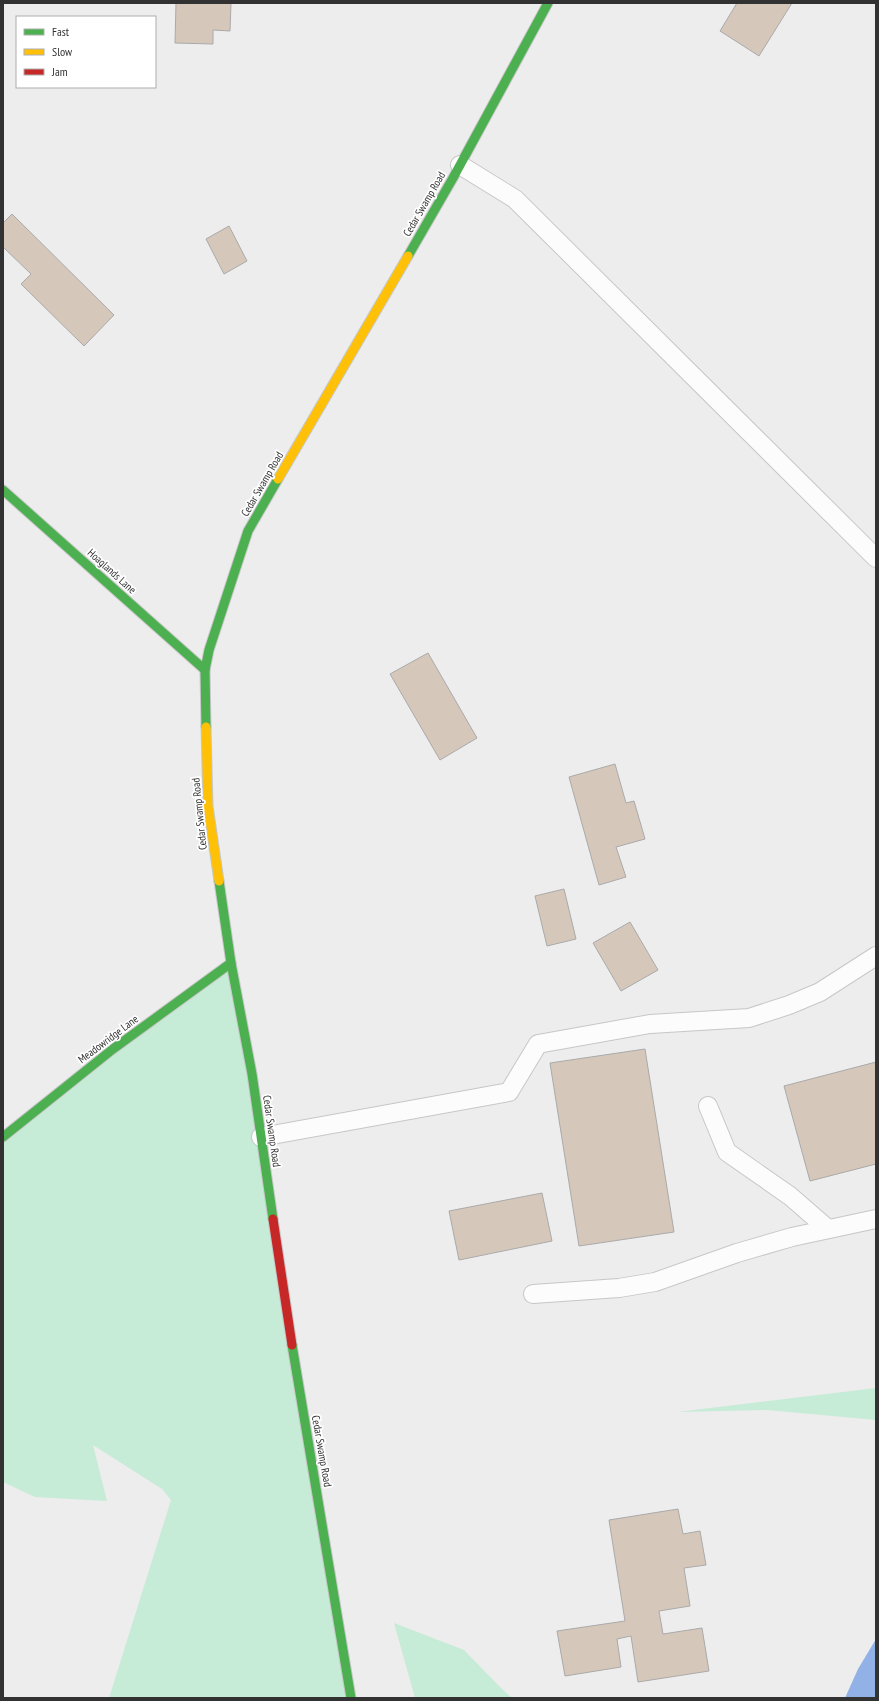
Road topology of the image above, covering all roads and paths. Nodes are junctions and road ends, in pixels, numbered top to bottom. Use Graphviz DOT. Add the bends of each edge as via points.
graph roads {
  1 [pos="548,3"];
  2 [pos="460,164"];
  3 [pos="3,490"];
  4 [pos="876,558"];
  5 [pos="205,670"];
  6 [pos="876,956"];
  7 [pos="231,962"];
  8 [pos="708,1106"];
  9 [pos="3,1137"];
  10 [pos="261,1137"];
  11 [pos="876,1219"];
  12 [pos="828,1229"];
  13 [pos="533,1294"];
  14 [pos="351,1698"];
  1 -- 2 [label="main road, Cedar Swamp Road"];
  2 -- 4 [label="lane" via="514,199"];
  2 -- 5 [label="main road, Cedar Swamp Road" via="248,531 209,650"];
  3 -- 5 [label="main road, Hoaglands Lane"];
  5 -- 7 [label="main road, Cedar Swamp Road" via="208,806"];
  6 -- 10 [label="lane" via="820,992 749,1018 650,1024 538,1044 509,1092"];
  7 -- 9 [label="main road, Meadowridge Lane" via="113,1049"];
  7 -- 10 [label="main road, Cedar Swamp Road"];
  8 -- 12 [label="lane" via="727,1152 790,1196"];
  10 -- 14 [label="main road, Cedar Swamp Road" via="282,1285"];
  11 -- 12 [label="lane"];
  12 -- 13 [label="lane" via="737,1253 655,1282 619,1288"];
}
